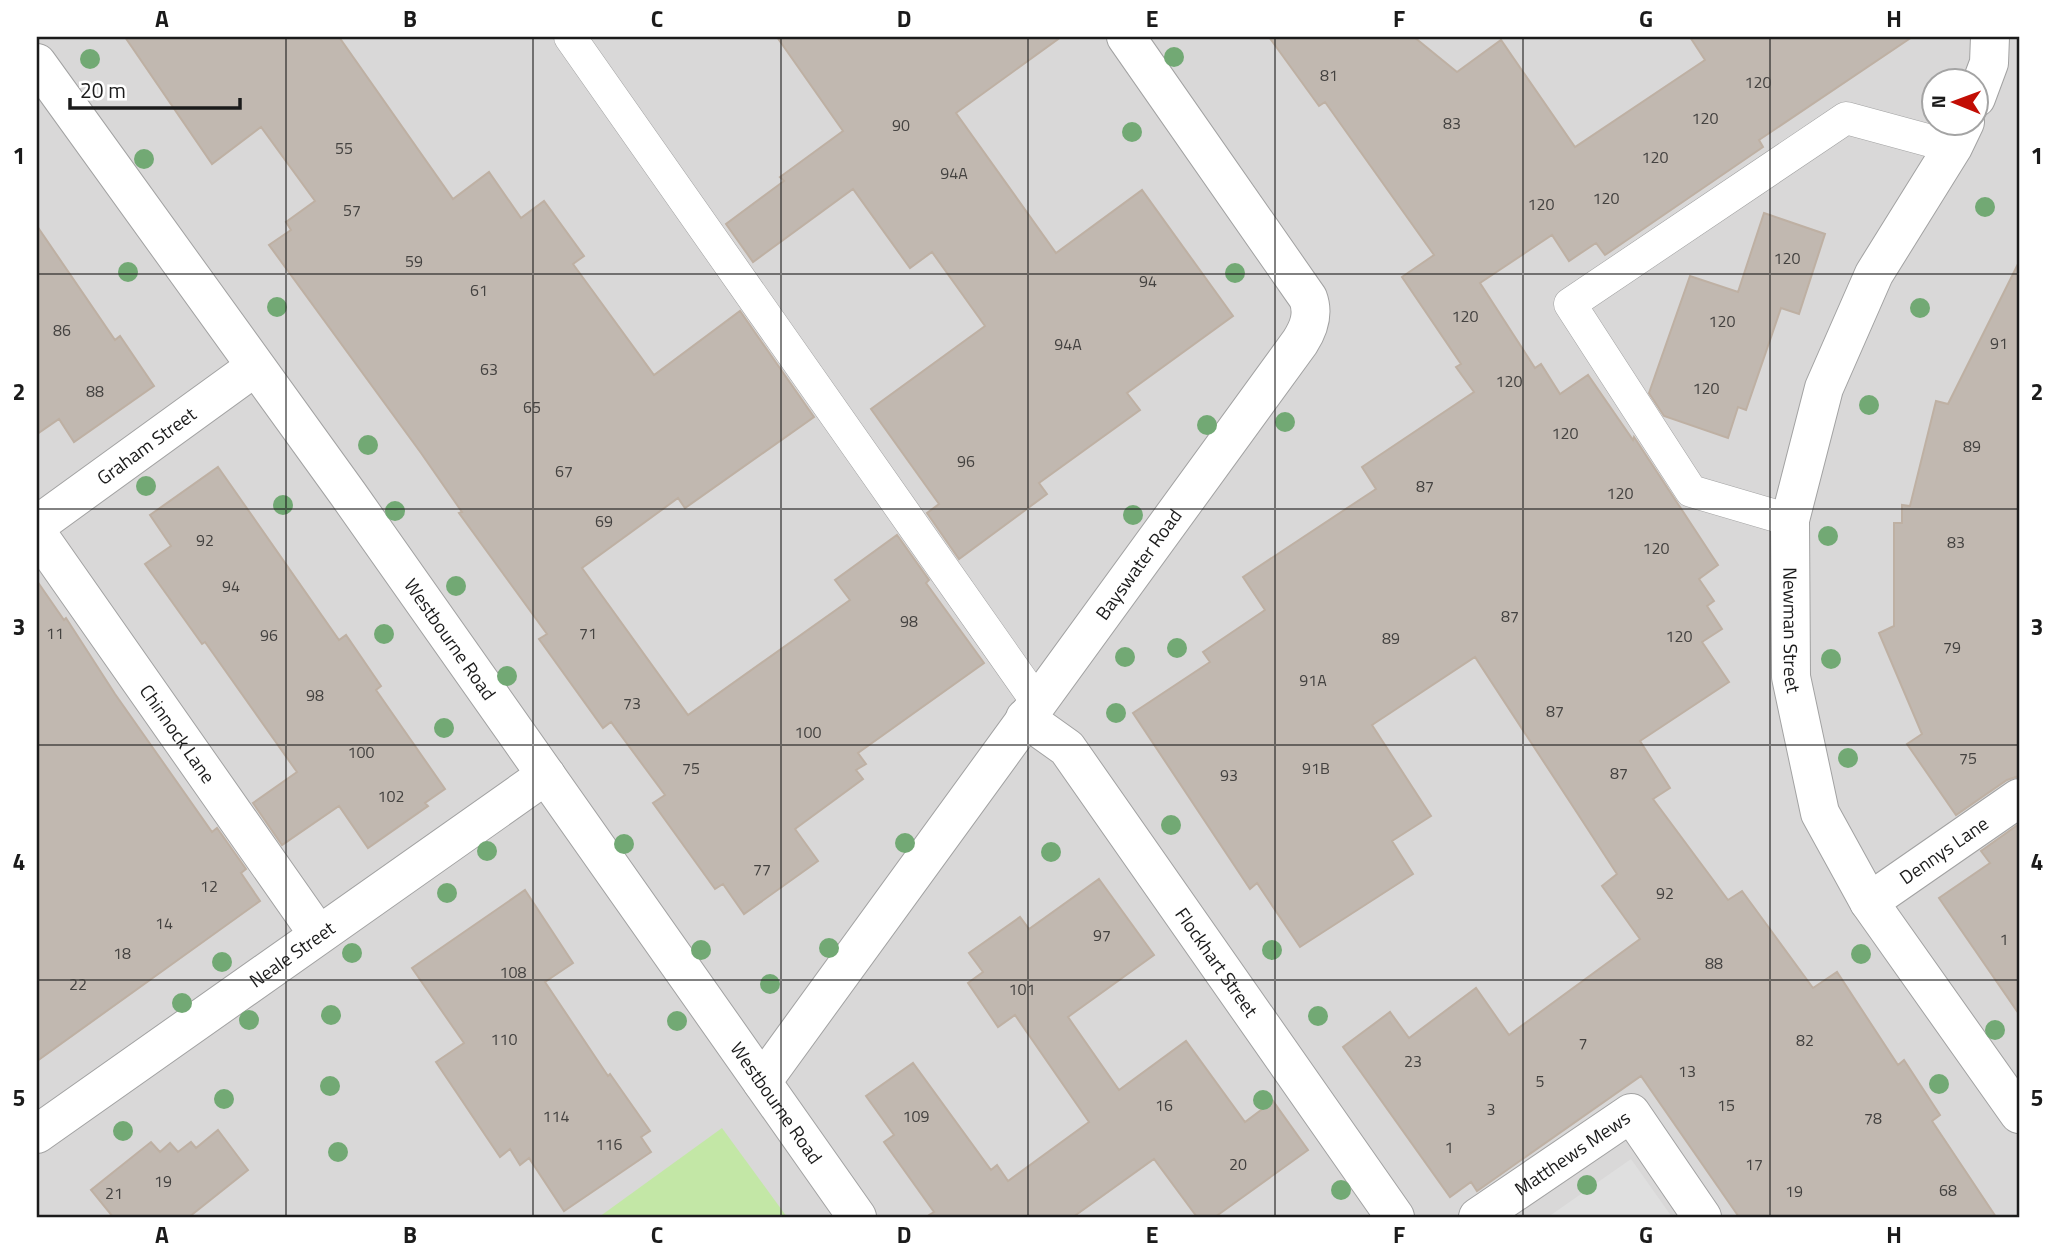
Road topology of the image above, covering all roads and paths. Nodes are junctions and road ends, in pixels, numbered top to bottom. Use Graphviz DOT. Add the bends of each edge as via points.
graph roads {
  1 [pos="570,37"];
  2 [pos="1126,37"];
  3 [pos="1990,37"];
  4 [pos="37,63"];
  5 [pos="1988,66"];
  6 [pos="1920,129"];
  7 [pos="1958,136"];
  8 [pos="255,367"];
  9 [pos="1790,520"];
  10 [pos="37,525"];
  11 [pos="37,533"];
  12 [pos="1031,710"];
  13 [pos="546,775"];
  14 [pos="2019,798"];
  15 [pos="1869,902"];
  16 [pos="318,934"];
  17 [pos="762,1082"];
  18 [pos="2019,1114"];
  19 [pos="37,1134"];
  20 [pos="858,1217"];
  21 [pos="1395,1217"];
  22 [pos="1478,1217"];
  23 [pos="1702,1217"];
  1 -- 12 [label="lane"];
  2 -- 12 [label="street, Bayswater Road" via="1308,298 1311,319 1300,342"];
  3 -- 5 [label="street"];
  4 -- 8 [label="street, Westbourne Road"];
  6 -- 9 [label="lane" via="1846,118 1570,304 1691,491"];
  7 -- 9 [label="street, Newman Street" via="1874,274 1824,388"];
  8 -- 10 [label="street, Graham Street"];
  8 -- 13 [label="street, Westbourne Road"];
  9 -- 15 [label="street, Newman Street" via="1791,677 1819,813"];
  11 -- 16 [label="street, Chinnock Lane"];
  12 -- 17 [label="street, Bayswater Road"];
  12 -- 21 [label="street, Flockhart Street" via="1066,748"];
  13 -- 16 [label="street, Neale Street"];
  13 -- 17 [label="street, Westbourne Road"];
  14 -- 15 [label="street, Dennys Lane"];
  15 -- 18 [label="street, Newman Street"];
  16 -- 19 [label="street, Neale Street"];
  17 -- 20 [label="street, Westbourne Road"];
  22 -- 23 [label="street, Matthews Mews" via="1631,1114"];
}
